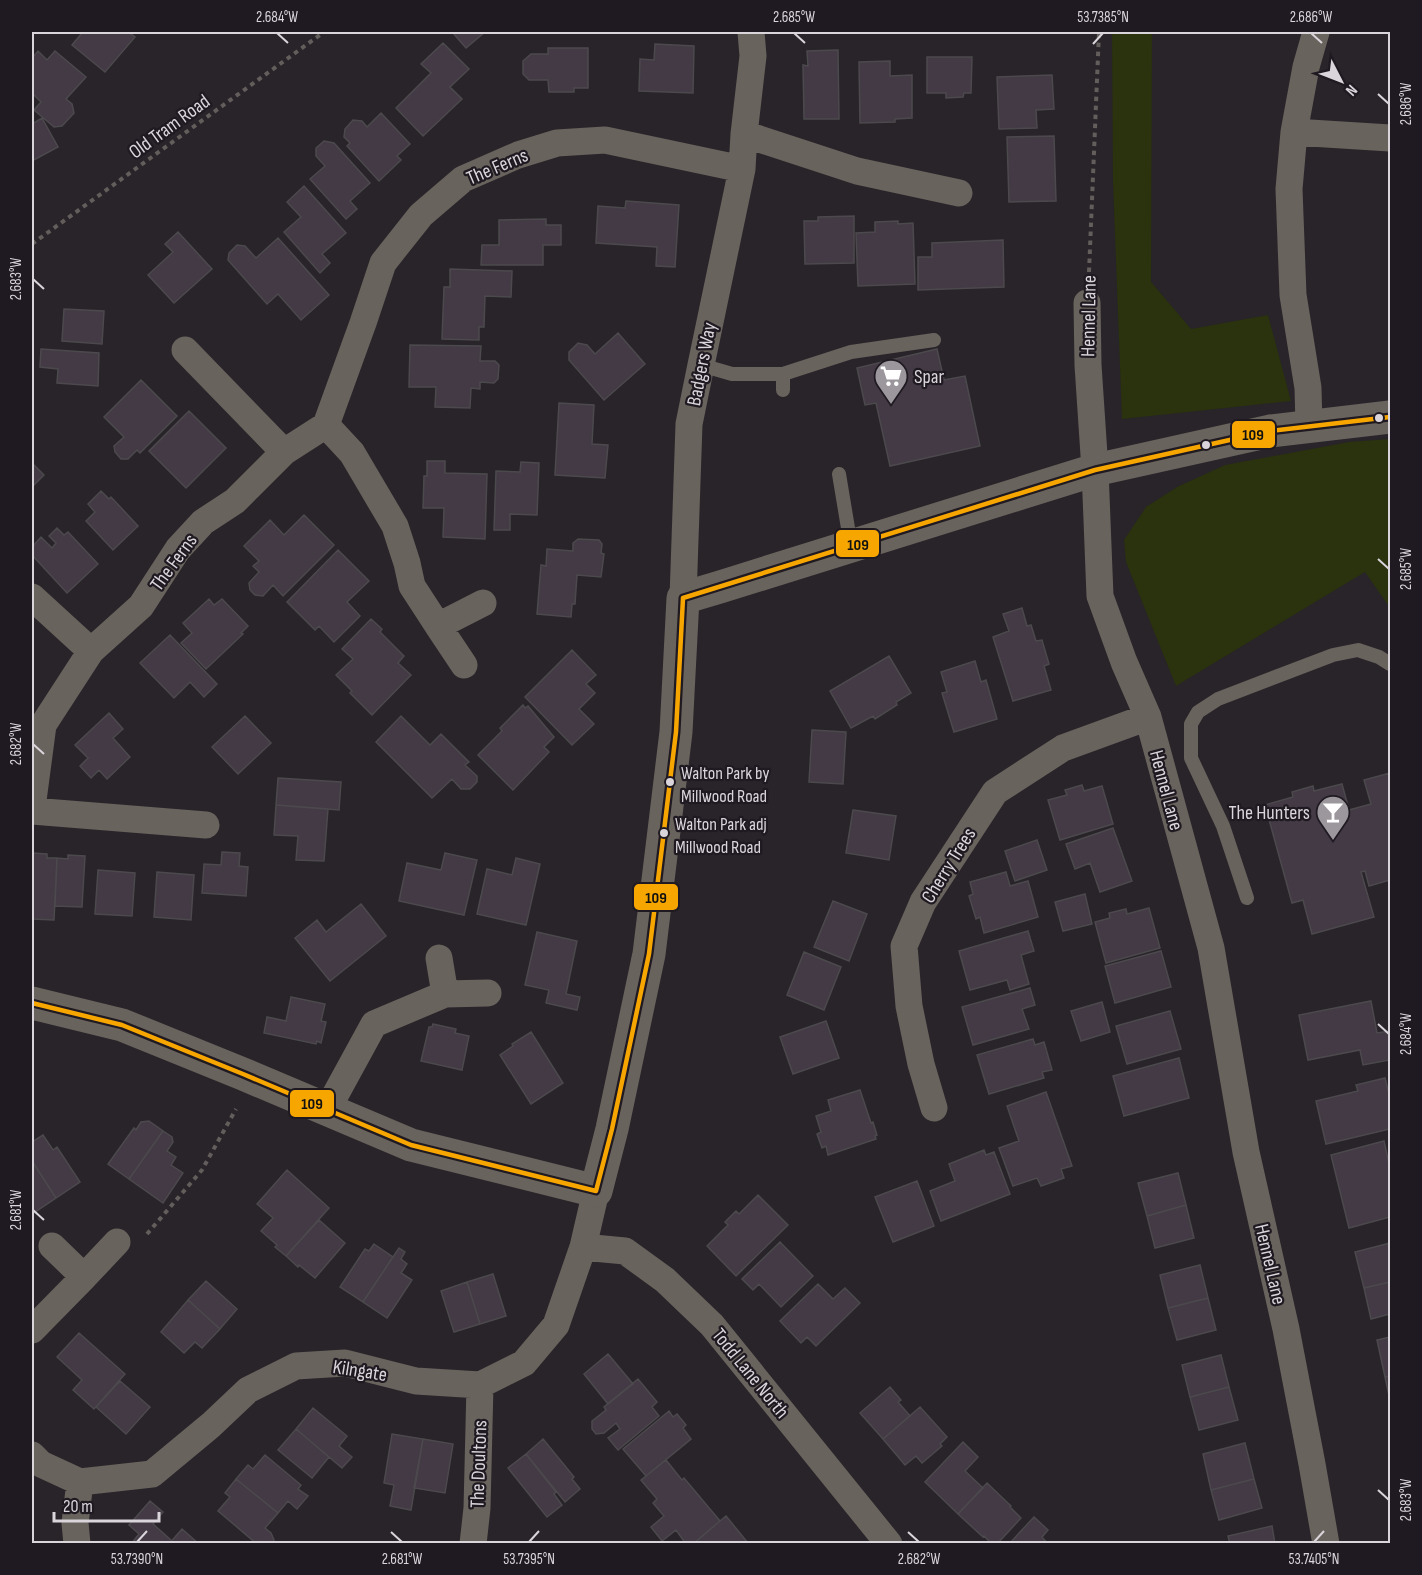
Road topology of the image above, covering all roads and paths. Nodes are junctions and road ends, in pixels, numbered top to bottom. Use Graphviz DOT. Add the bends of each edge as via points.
graph roads {
  1 [pos="324,32"];
  2 [pos="751,32"];
  3 [pos="1099,32"];
  4 [pos="1316,32"];
  5 [pos="1294,132"];
  6 [pos="744,134"];
  7 [pos="1390,138"];
  8 [pos="742,169"];
  9 [pos="959,193"];
  10 [pos="32,244"];
  11 [pos="1088,303"];
  12 [pos="934,340"];
  13 [pos="185,350"];
  14 [pos="700,365"];
  15 [pos="783,374"];
  16 [pos="783,390"];
  17 [pos="1390,417"];
  18 [pos="326,424"];
  19 [pos="1309,426"];
  20 [pos="284,452"];
  21 [pos="1095,470"];
  22 [pos="839,474"];
  23 [pos="851,546"];
  24 [pos="32,597"];
  25 [pos="683,598"];
  26 [pos="483,603"];
  27 [pos="438,626"];
  28 [pos="91,651"];
  29 [pos="1390,664"];
  30 [pos="464,665"];
  31 [pos="1148,717"];
  32 [pos="32,809"];
  33 [pos="206,825"];
  34 [pos="1247,898"];
  35 [pos="440,958"];
  36 [pos="488,993"];
  37 [pos="445,994"];
  38 [pos="32,1003"];
  39 [pos="243,1074"];
  40 [pos="934,1108"];
  41 [pos="327,1110"];
  42 [pos="596,1191"];
  43 [pos="117,1242"];
  44 [pos="52,1246"];
  45 [pos="582,1247"];
  46 [pos="84,1277"];
  47 [pos="32,1330"];
  48 [pos="480,1385"];
  49 [pos="32,1455"];
  50 [pos="80,1482"];
  51 [pos="77,1544"];
  52 [pos="473,1544"];
  53 [pos="889,1544"];
  54 [pos="1326,1544"];
  1 -- 10 [label="path, Old Tram Road"];
  2 -- 6 [label="street, Badgers Way" via="753,56"];
  3 -- 11 [label="path, Hennel Lane"];
  4 -- 5 [label="street"];
  5 -- 7 [label="street"];
  5 -- 19 [label="street" via="1290,189 1293,295 1308,388"];
  6 -- 8 [label="street, Badgers Way"];
  6 -- 9 [label="street" via="857,171"];
  8 -- 14 [label="street, Badgers Way"];
  8 -- 18 [label="street, The Ferns" via="605,140 557,143 463,179 421,215 383,262"];
  11 -- 21 [label="street, Hennel Lane"];
  12 -- 15 [label="lane" via="851,352"];
  13 -- 20 [label="street"];
  14 -- 15 [label="lane" via="732,374"];
  14 -- 25 [label="street, Badgers Way" via="690,424"];
  15 -- 16 [label="lane"];
  17 -- 19 [label="street"];
  18 -- 20 [label="street, The Ferns"];
  18 -- 27 [label="street" via="352,453 395,526 412,586"];
  19 -- 21 [label="street"];
  20 -- 28 [label="street, The Ferns" via="235,501 204,522 178,549 141,606"];
  21 -- 23 [label="street"];
  21 -- 31 [label="street, Hennel Lane" via="1101,596"];
  22 -- 23 [label="lane"];
  23 -- 25 [label="street"];
  24 -- 28 [label="street"];
  25 -- 42 [label="street" via="675,732 649,954"];
  26 -- 27 [label="street"];
  27 -- 30 [label="street"];
  28 -- 32 [label="street, The Ferns" via="43,725"];
  29 -- 34 [label="lane" via="1358,650 1333,655 1218,699 1198,712 1191,724 1191,758 1223,826"];
  31 -- 40 [label="street, Cherry Trees" via="1063,748 995,792 923,902 903,946 909,1006"];
  31 -- 54 [label="street, Hennel Lane" via="1211,948 1246,1152 1286,1329"];
  32 -- 33 [label="street, The Ferns"];
  35 -- 37 [label="street"];
  36 -- 37 [label="street"];
  37 -- 41 [label="street" via="374,1024"];
  38 -- 39 [label="street" via="122,1025"];
  39 -- 41 [label="street"];
  39 -- 43 [label="path" via="236,1109 202,1170 148,1233"];
  41 -- 42 [label="street" via="411,1145"];
  42 -- 45 [label="street"];
  43 -- 46 [label="street"];
  44 -- 46 [label="street"];
  45 -- 48 [label="street" via="556,1325 524,1363"];
  45 -- 53 [label="street, Todd Lane North" via="624,1251 665,1280 712,1325"];
  46 -- 47 [label="street"];
  48 -- 50 [label="street, Kilngate" via="416,1381 345,1364 296,1366 248,1390 152,1474"];
  48 -- 52 [label="street, The Doultons"];
  49 -- 50 [label="street" via="41,1464"];
  50 -- 51 [label="street" via="75,1523"];
}
